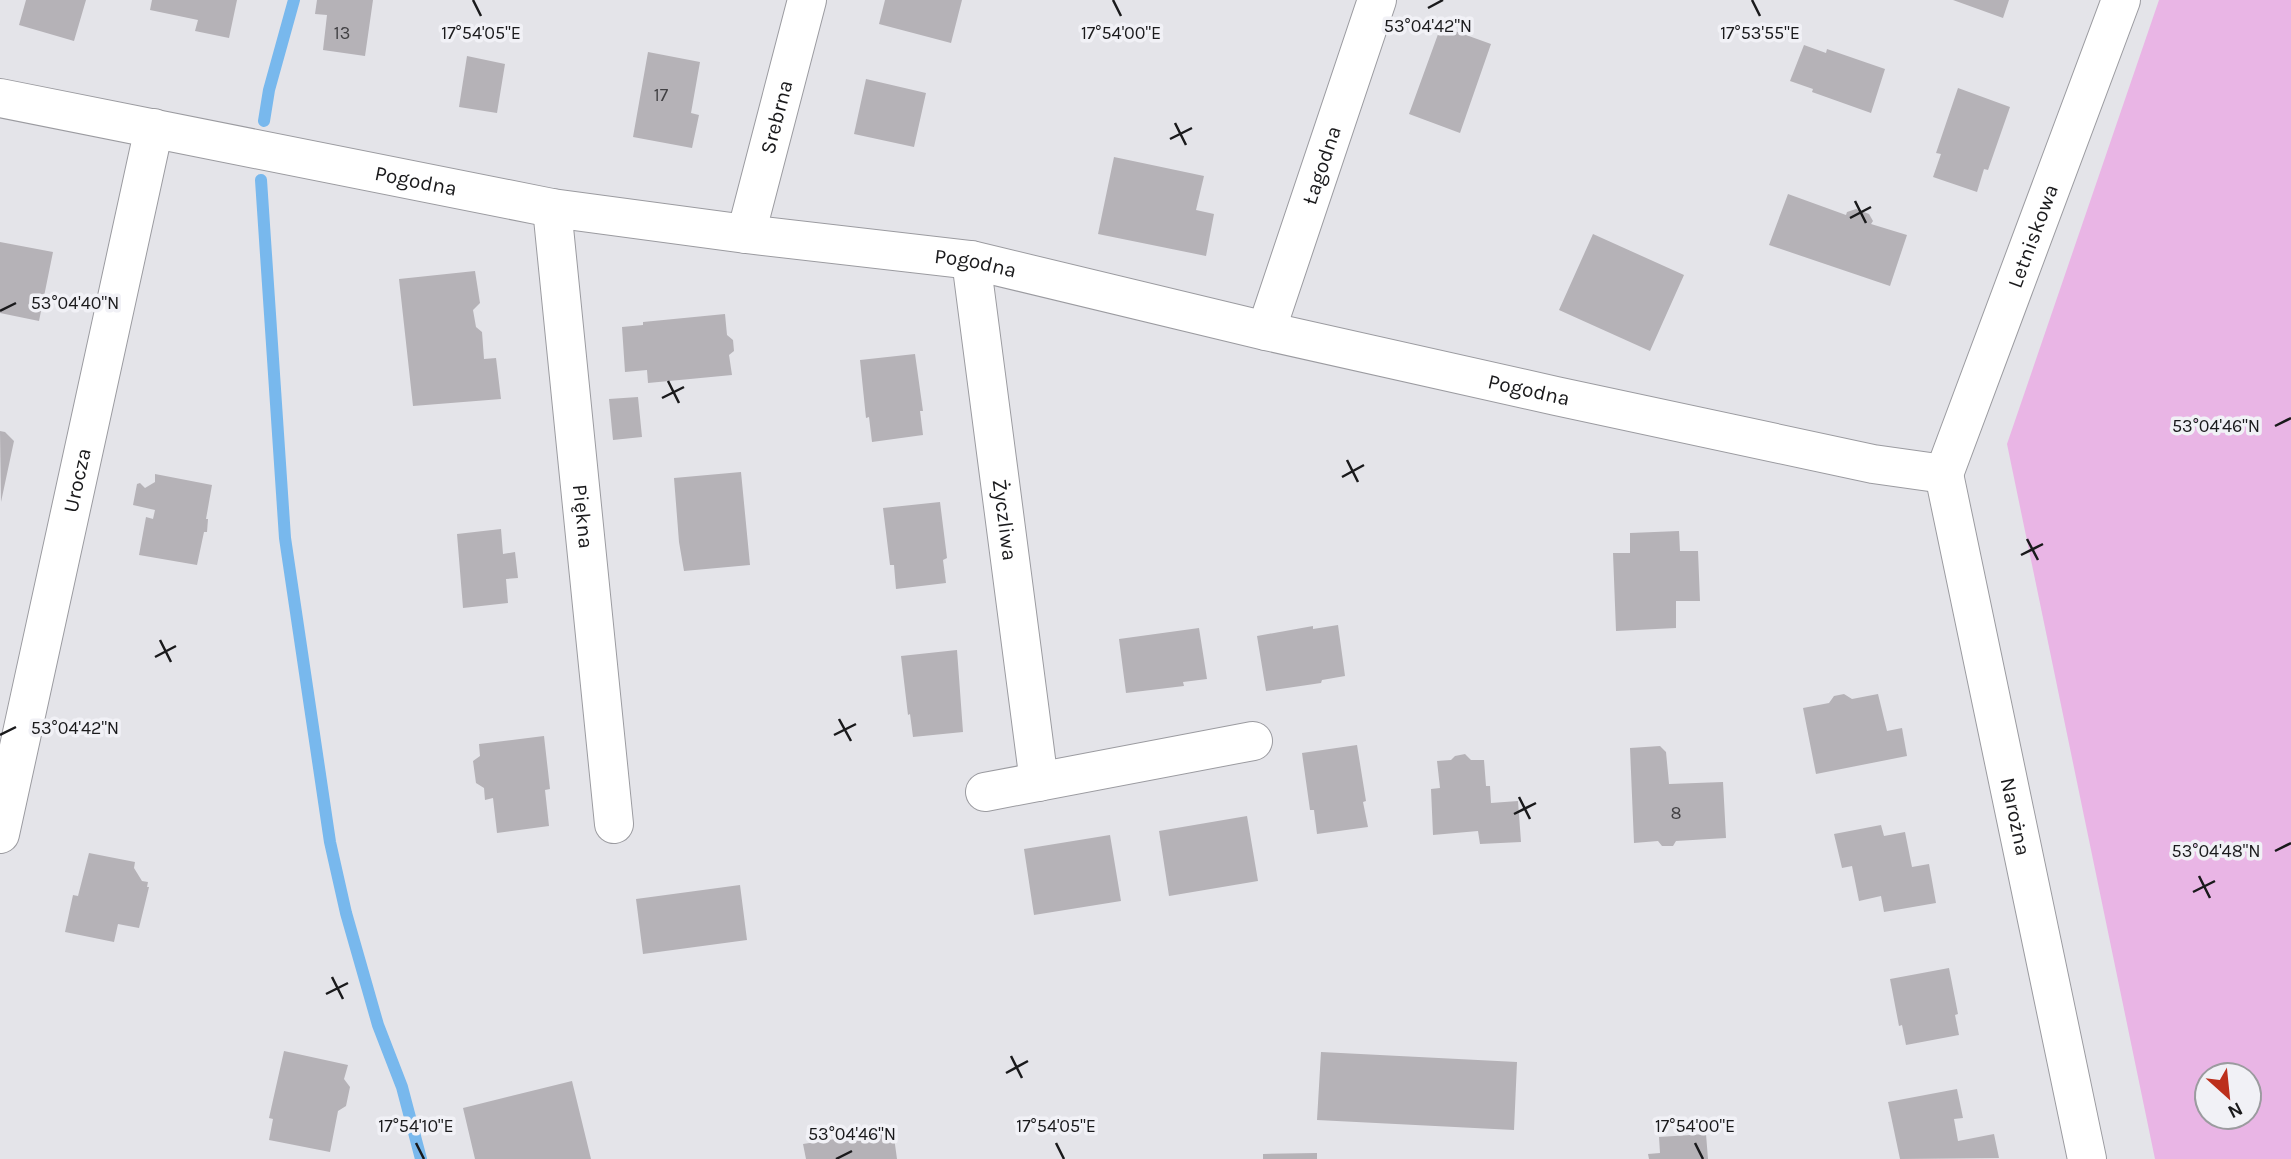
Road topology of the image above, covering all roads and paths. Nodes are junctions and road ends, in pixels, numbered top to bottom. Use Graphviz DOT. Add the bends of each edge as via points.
graph roads {
  1 [pos="807,0"];
  2 [pos="1377,0"];
  3 [pos="2121,0"];
  4 [pos="0,98"];
  5 [pos="154,128"];
  6 [pos="552,208"];
  7 [pos="746,234"];
  8 [pos="971,260"];
  9 [pos="1266,331"];
  10 [pos="1944,474"];
  11 [pos="1253,741"];
  12 [pos="1039,782"];
  13 [pos="985,792"];
  14 [pos="614,824"];
  15 [pos="0,834"];
  16 [pos="2087,1159"];
  1 -- 7 [label="street, Srebrna"];
  2 -- 9 [label="street, Łagodna"];
  3 -- 10 [label="street, Letniskowa"];
  4 -- 5 [label="street, Pogodna"];
  5 -- 6 [label="street, Pogodna"];
  5 -- 15 [label="street, Urocza"];
  6 -- 7 [label="street, Pogodna"];
  6 -- 14 [label="street, Piękna"];
  7 -- 8 [label="street, Pogodna"];
  8 -- 9 [label="street, Pogodna"];
  8 -- 12 [label="street, Życzliwa"];
  9 -- 10 [label="street, Pogodna" via="1873,464"];
  10 -- 16 [label="street, Narożna"];
  11 -- 12 [label="street"];
  12 -- 13 [label="street"];
}
